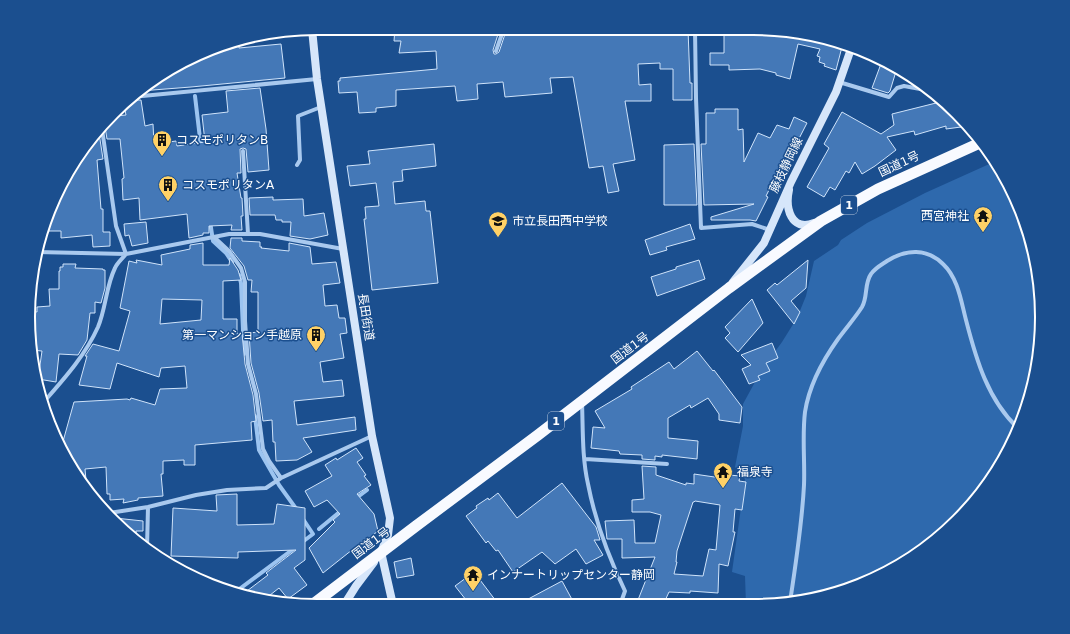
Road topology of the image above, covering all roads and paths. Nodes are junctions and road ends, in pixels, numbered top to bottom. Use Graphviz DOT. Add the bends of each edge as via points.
graph roads {
  1 [pos="313,35"];
  2 [pos="502,35"];
  3 [pos="695,35"];
  4 [pos="496,51"];
  5 [pos="850,52"];
  6 [pos="317,79"];
  7 [pos="839,82"];
  8 [pos="919,89"];
  9 [pos="141,96"];
  10 [pos="321,107"];
  11 [pos="103,134"];
  12 [pos="977,144"];
  13 [pos="243,151"];
  14 [pos="297,165"];
  15 [pos="791,182"];
  16 [pos="821,221"];
  17 [pos="770,230"];
  18 [pos="248,234"];
  19 [pos="215,238"];
  20 [pos="344,249"];
  21 [pos="43,252"];
  22 [pos="126,254"];
  23 [pos="729,288"];
  24 [pos="47,398"];
  25 [pos="582,400"];
  26 [pos="1014,424"];
  27 [pos="372,436"];
  28 [pos="585,459"];
  29 [pos="667,464"];
  30 [pos="281,478"];
  31 [pos="148,507"];
  32 [pos="114,512"];
  33 [pos="147,542"];
  34 [pos="381,552"];
  35 [pos="791,597"];
  36 [pos="320,599"];
  37 [pos="348,599"];
  38 [pos="392,599"];
  39 [pos="622,599"];
  1 -- 6 [label="main road, 長田街道"];
  2 -- 4 [label="street"];
  3 -- 17 [label="street" via="701,228 752,224"];
  5 -- 7 [label="main road, 藤枝静岡線"];
  6 -- 9 [label="street"];
  6 -- 10 [label="main road, 長田街道"];
  7 -- 8 [label="street" via="888,98 897,88 904,86"];
  7 -- 15 [label="main road, 藤枝静岡線"];
  10 -- 14 [label="street" via="298,116 300,160"];
  10 -- 20 [label="main road, 長田街道"];
  11 -- 22 [label="street" via="116,226"];
  12 -- 16 [label="highway, 国道1号 / 1" via="878,189"];
  13 -- 18 [label="street"];
  15 -- 16 [label="main road" via="788,195 792,219 801,226"];
  15 -- 17 [label="main road, 藤枝静岡線"];
  16 -- 23 [label="highway, 国道1号 / 1"];
  17 -- 23 [label="main road, 藤枝静岡線" via="764,243"];
  18 -- 19 [label="street" via="229,234"];
  18 -- 20 [label="street"];
  19 -- 22 [label="street"];
  19 -- 30 [label="street" via="229,251 241,268 245,282 248,364 256,394 263,449"];
  20 -- 27 [label="main road, 長田街道"];
  21 -- 22 [label="street"];
  22 -- 24 [label="street" via="115,267 104,310 90,344"];
  23 -- 25 [label="highway, 国道1号 / 1"];
  25 -- 28 [label="street"];
  25 -- 34 [label="highway, 国道1号 / 1"];
  26 -- 35 [label="street" via="1002,410 989,388 973,347 960,295 949,270 934,256 914,251 900,254 879,266 867,283 863,306 825,360 809,394 805,412 803,503"];
  27 -- 30 [label="street"];
  27 -- 34 [label="main road, 長田街道" via="390,518 388,535"];
  28 -- 29 [label="street"];
  28 -- 39 [label="street" via="587,484 596,515 625,591"];
  30 -- 31 [label="street" via="266,488 227,490"];
  31 -- 32 [label="street"];
  31 -- 33 [label="street"];
  34 -- 36 [label="highway, 国道1号 / 1"];
  34 -- 37 [label="main road"];
  34 -- 38 [label="main road"];
}
